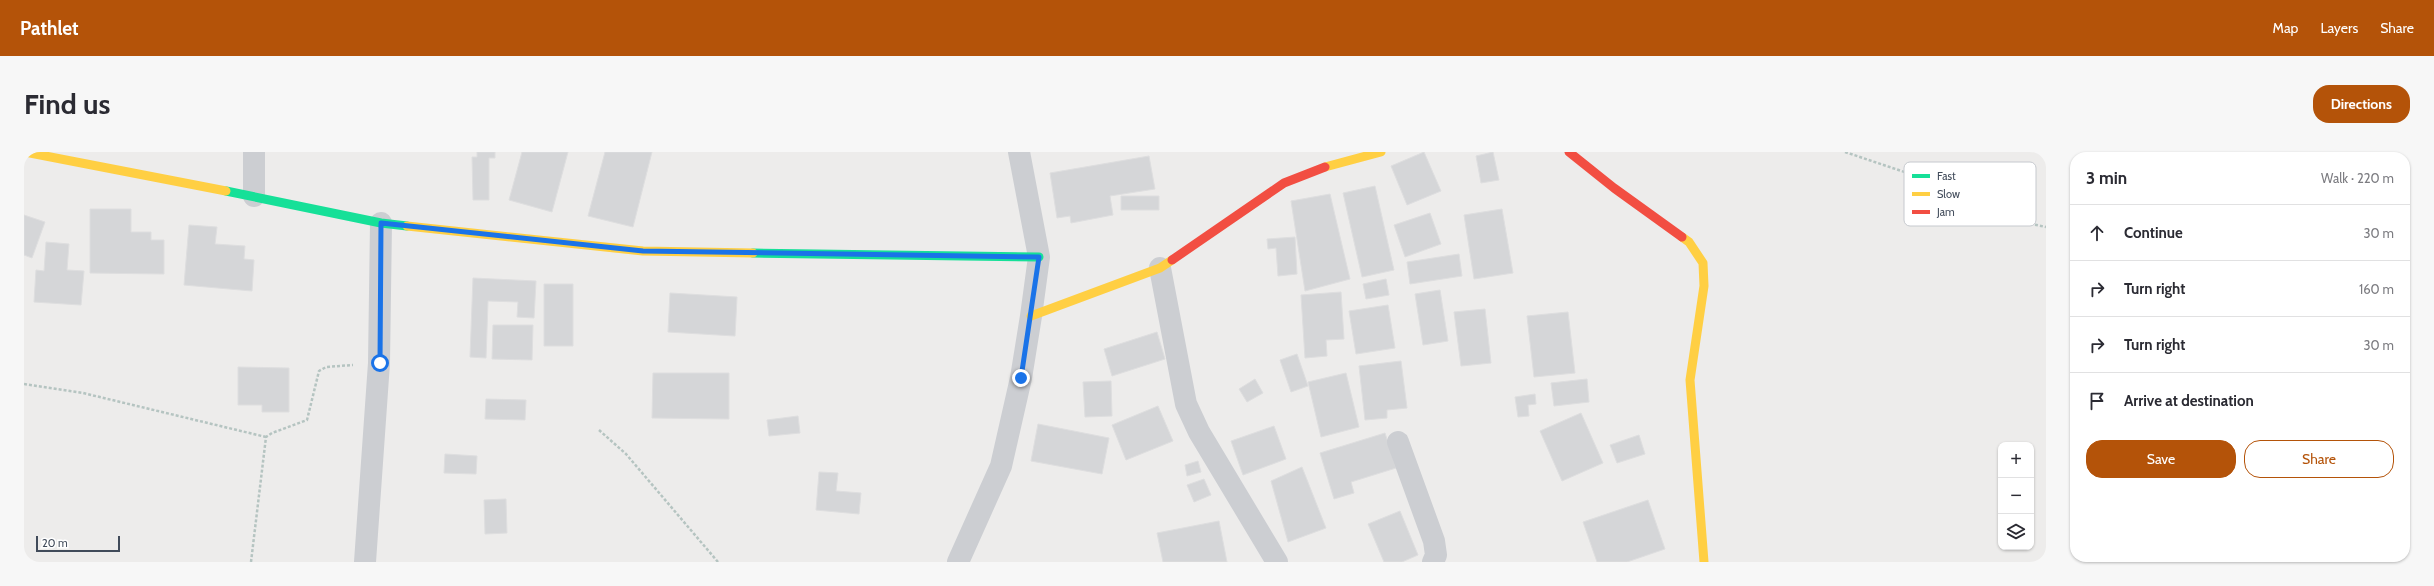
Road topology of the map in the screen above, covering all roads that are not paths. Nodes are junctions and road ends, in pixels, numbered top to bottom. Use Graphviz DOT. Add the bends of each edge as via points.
graph roads {
  1 [pos="25,152"];
  2 [pos="254,152"];
  3 [pos="1019,152"];
  4 [pos="1381,152"];
  5 [pos="1569,152"];
  6 [pos="254,196"];
  7 [pos="381,223"];
  8 [pos="1039,257"];
  9 [pos="1160,268"];
  10 [pos="1031,316"];
  11 [pos="1398,442"];
  12 [pos="365,562"];
  13 [pos="958,562"];
  14 [pos="1277,562"];
  15 [pos="1433,562"];
  16 [pos="1704,562"];
  1 -- 6 [label="street"];
  2 -- 6 [label="street"];
  3 -- 8 [label="street"];
  4 -- 9 [label="street" via="1336,163 1284,182"];
  5 -- 16 [label="street" via="1689,242 1702,263 1704,286 1690,380"];
  6 -- 7 [label="street"];
  7 -- 8 [label="street" via="643,251"];
  7 -- 12 [label="street" via="380,363"];
  8 -- 10 [label="street"];
  9 -- 10 [label="street"];
  9 -- 14 [label="street" via="1186,404 1198,432"];
  10 -- 13 [label="street" via="1021,378 1001,466"];
  11 -- 15 [label="street" via="1434,541 1436,556"];
}
